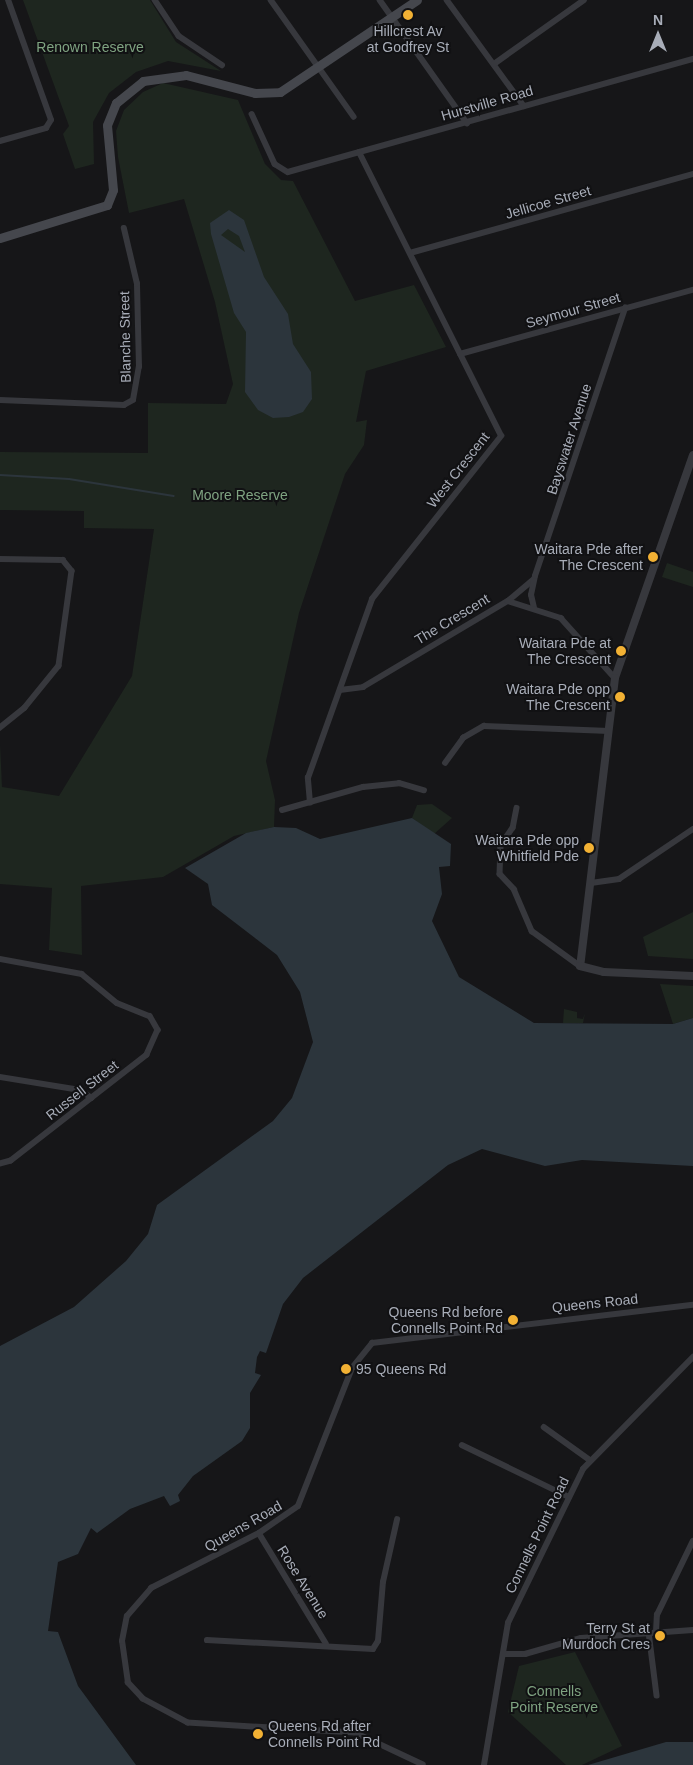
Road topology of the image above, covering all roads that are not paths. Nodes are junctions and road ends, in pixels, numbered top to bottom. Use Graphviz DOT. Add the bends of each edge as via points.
graph roads {
  1 [pos="8,0"];
  2 [pos="156,0"];
  3 [pos="271,0"];
  4 [pos="380,0"];
  5 [pos="417,0"];
  6 [pos="447,0"];
  7 [pos="584,0"];
  8 [pos="393,17"];
  9 [pos="693,59"];
  10 [pos="494,64"];
  11 [pos="222,65"];
  12 [pos="320,69"];
  13 [pos="524,106"];
  14 [pos="252,114"];
  15 [pos="354,118"];
  16 [pos="467,122"];
  17 [pos="0,141"];
  18 [pos="359,153"];
  19 [pos="693,174"];
  20 [pos="124,229"];
  21 [pos="0,238"];
  22 [pos="410,253"];
  23 [pos="693,290"];
  24 [pos="625,308"];
  25 [pos="460,354"];
  26 [pos="0,400"];
  27 [pos="693,455"];
  28 [pos="0,559"];
  29 [pos="535,576"];
  30 [pos="508,600"];
  31 [pos="534,608"];
  32 [pos="616,678"];
  33 [pos="340,690"];
  34 [pos="0,728"];
  35 [pos="609,731"];
  36 [pos="445,763"];
  37 [pos="424,790"];
  38 [pos="310,803"];
  39 [pos="517,808"];
  40 [pos="282,810"];
  41 [pos="693,829"];
  42 [pos="591,883"];
  43 [pos="0,960"];
  44 [pos="580,966"];
  45 [pos="693,976"];
  46 [pos="0,1077"];
  47 [pos="92,1098"];
  48 [pos="0,1164"];
  49 [pos="693,1305"];
  50 [pos="693,1357"];
  51 [pos="544,1427"];
  52 [pos="462,1444"];
  53 [pos="590,1460"];
  54 [pos="569,1497"];
  55 [pos="397,1520"];
  56 [pos="259,1533"];
  57 [pos="693,1542"];
  58 [pos="693,1630"];
  59 [pos="648,1632"];
  60 [pos="656,1632"];
  61 [pos="206,1640"];
  62 [pos="326,1643"];
  63 [pos="503,1654"];
  64 [pos="657,1695"];
  65 [pos="423,1765"];
  66 [pos="484,1765"];
  1 -- 17 [label="street" via="51,120 46,128"];
  2 -- 11 [label="street" via="179,36"];
  3 -- 12 [label="street"];
  4 -- 8 [label="street"];
  5 -- 8 [label="main road"];
  6 -- 10 [label="street"];
  7 -- 10 [label="street"];
  8 -- 12 [label="main road"];
  8 -- 16 [label="street"];
  9 -- 13 [label="street, Hurstville Road"];
  10 -- 13 [label="street"];
  12 -- 15 [label="street"];
  12 -- 21 [label="main road" via="293,88 274,93 186,75 155,77 132,87 116,103 107,125 113,190 110,203 99,211"];
  13 -- 16 [label="street, Hurstville Road"];
  14 -- 18 [label="street, Hurstville Road" via="274,164 288,172"];
  16 -- 18 [label="street, Hurstville Road"];
  18 -- 22 [label="street, West Crescent"];
  19 -- 22 [label="street, Jellicoe Street"];
  20 -- 26 [label="street, Blanche Street" via="137,284 139,367 133,400 124,405"];
  22 -- 25 [label="street, West Crescent"];
  23 -- 24 [label="street, Seymour Street"];
  24 -- 25 [label="street, Seymour Street"];
  24 -- 29 [label="street, Bayswater Avenue"];
  25 -- 33 [label="street, West Crescent" via="499,428 500,439 372,599"];
  27 -- 32 [label="street"];
  28 -- 34 [label="street" via="63,560 72,571 59,666 25,708"];
  29 -- 30 [label="street, Bayswater Avenue"];
  29 -- 31 [label="street, Bayswater Avenue" via="531,596"];
  30 -- 31 [label="street, The Crescent"];
  30 -- 33 [label="street, The Crescent" via="363,687"];
  31 -- 32 [label="street, The Crescent" via="564,621"];
  32 -- 35 [label="street"];
  33 -- 38 [label="street, West Crescent" via="308,778"];
  35 -- 36 [label="street" via="484,726 463,738"];
  35 -- 42 [label="street"];
  37 -- 38 [label="street" via="408,784 384,784"];
  38 -- 40 [label="street"];
  39 -- 44 [label="street" via="513,828 501,846 500,874 514,889 532,931"];
  41 -- 42 [label="street" via="619,879"];
  42 -- 44 [label="street"];
  43 -- 47 [label="street, Russell Street" via="82,974 117,1003 154,1020 158,1035 151,1051"];
  44 -- 45 [label="street" via="604,972"];
  46 -- 47 [label="street" via="80,1090"];
  47 -- 48 [label="street, Russell Street" via="12,1161"];
  49 -- 56 [label="street, Queens Road" via="372,1343 352,1368 298,1506"];
  50 -- 53 [label="street, Connells Point Road"];
  51 -- 53 [label="street"];
  52 -- 54 [label="street"];
  53 -- 54 [label="street, Connells Point Road"];
  54 -- 63 [label="street, Connells Point Road" via="510,1618"];
  55 -- 62 [label="street" via="376,1646 359,1651 330,1648"];
  56 -- 62 [label="street, Rose Avenue"];
  56 -- 65 [label="street, Queens Road" via="152,1588 137,1601 123,1632 128,1683 143,1699 193,1725 355,1733"];
  57 -- 60 [label="street" via="656,1615"];
  58 -- 60 [label="street"];
  59 -- 60 [label="street"];
  59 -- 63 [label="street" via="581,1638 525,1654"];
  59 -- 64 [label="street"];
  61 -- 62 [label="street"];
  63 -- 66 [label="street, Connells Point Road"];
}
